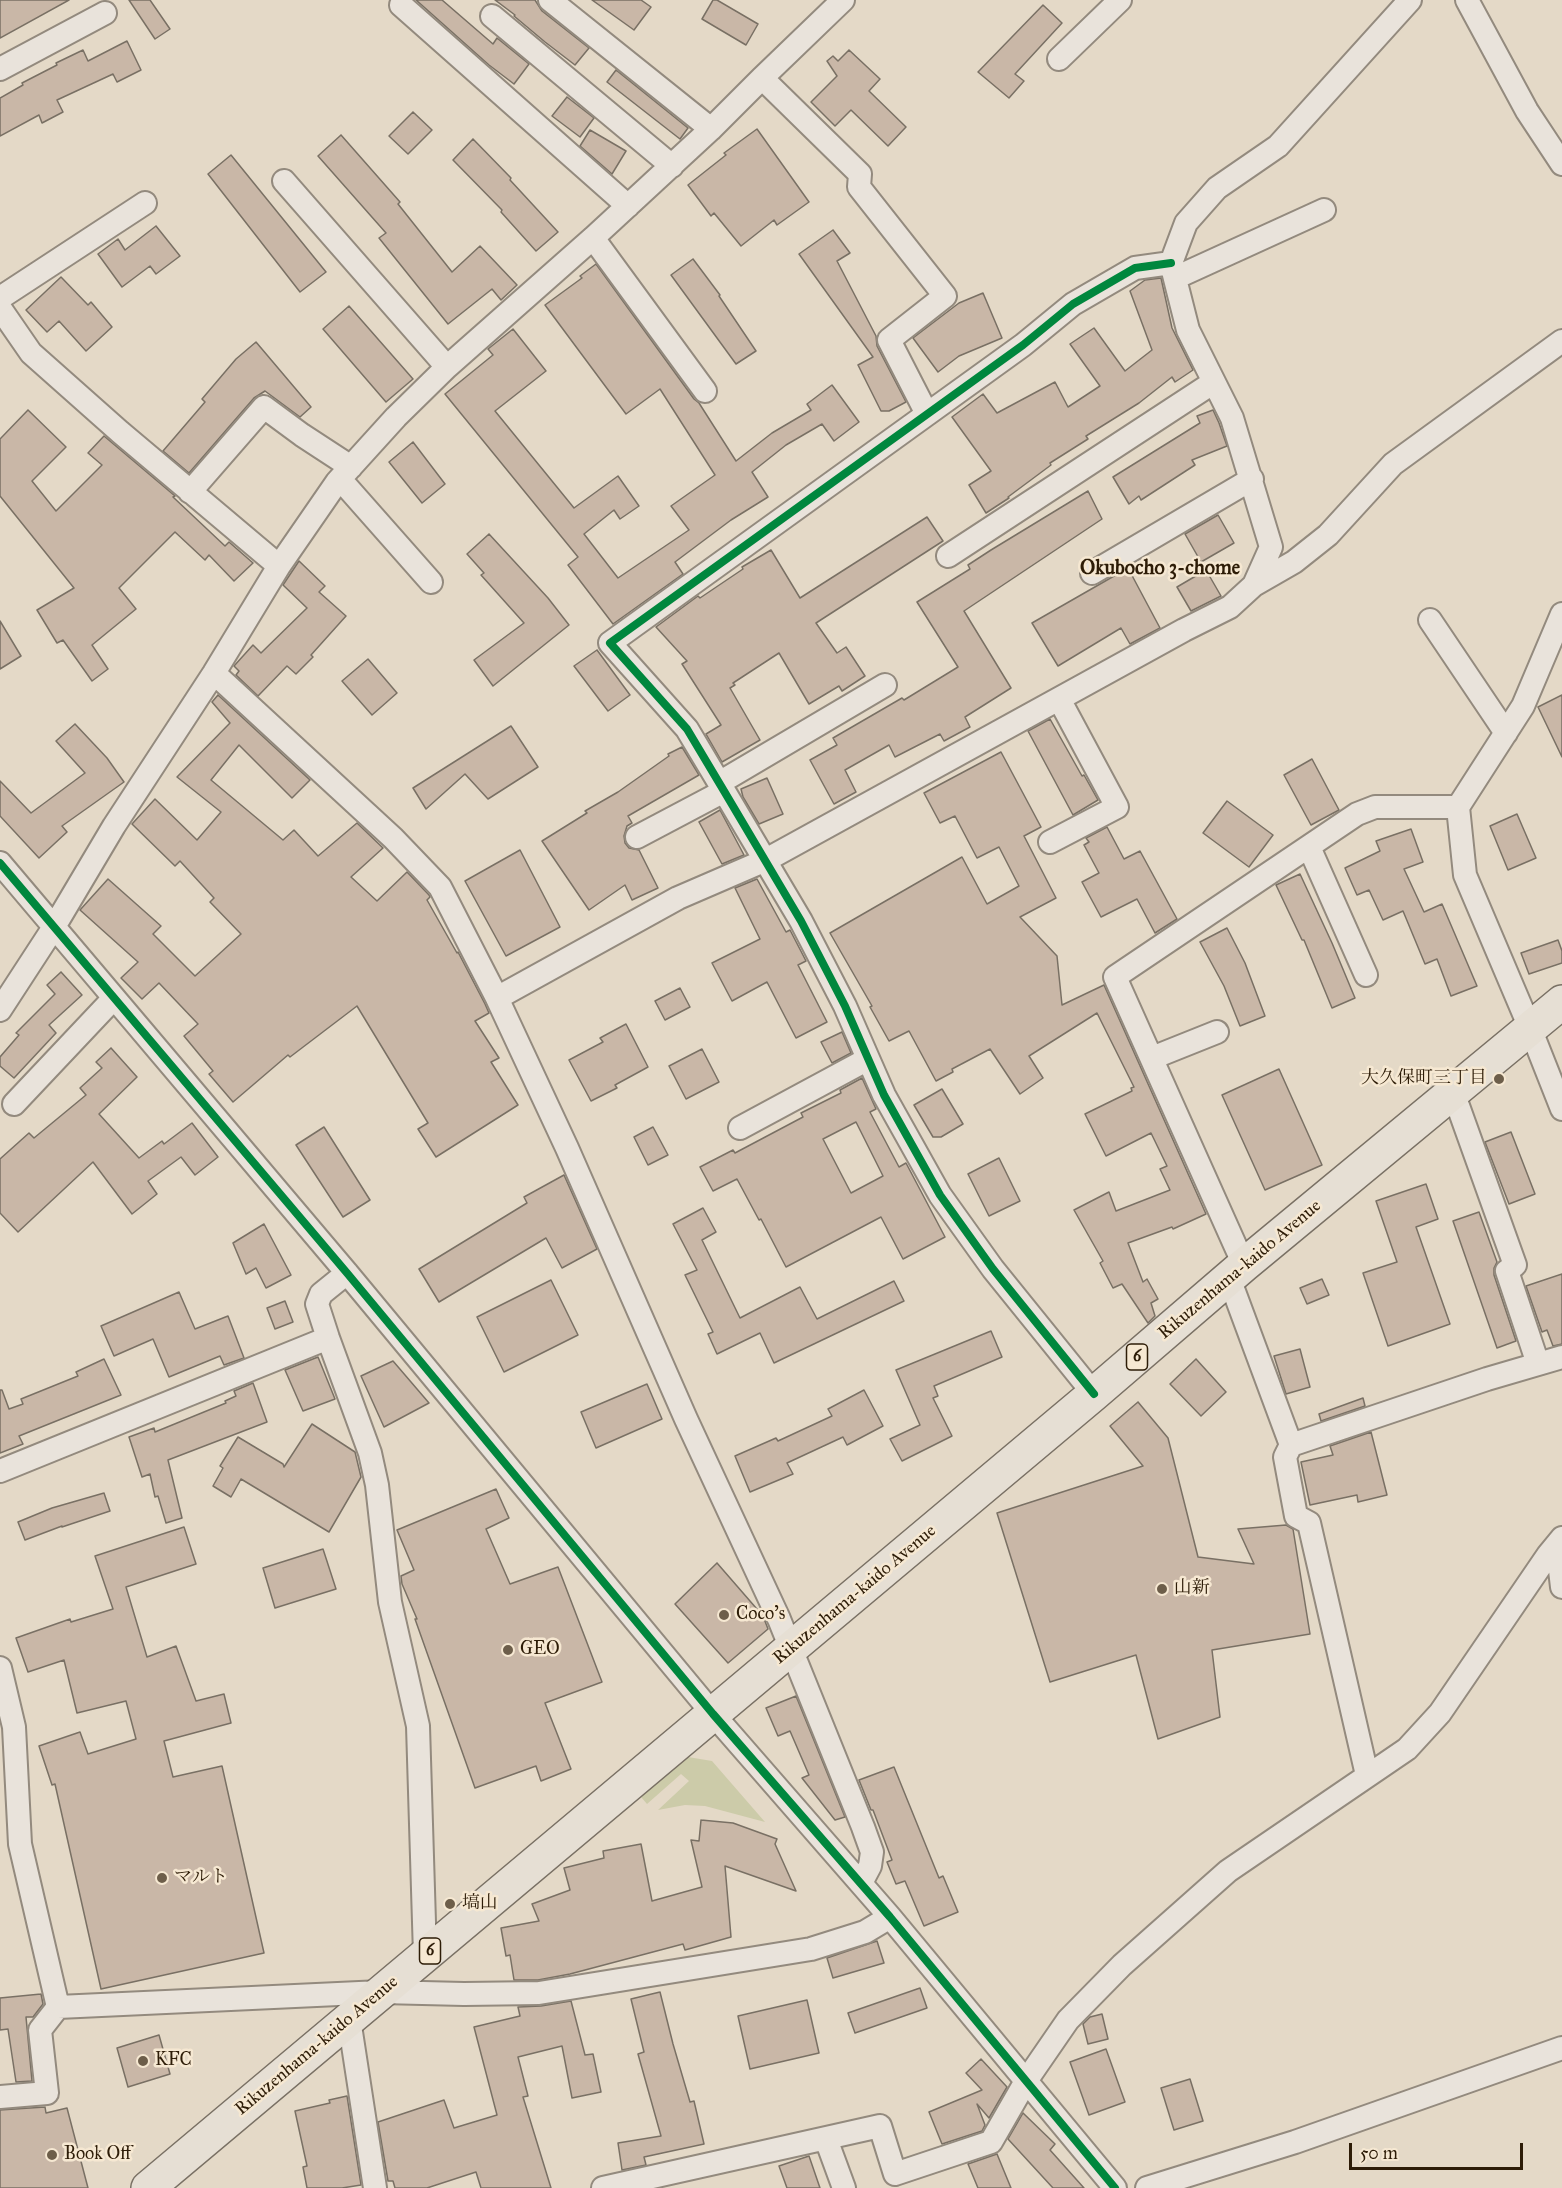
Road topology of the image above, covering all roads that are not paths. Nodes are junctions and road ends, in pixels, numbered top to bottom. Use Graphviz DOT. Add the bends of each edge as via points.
graph roads {
  1 [pos="550,0"];
  2 [pos="843,0"];
  3 [pos="1120,0"];
  4 [pos="1410,0"];
  5 [pos="1467,0"];
  6 [pos="401,5"];
  7 [pos="105,13"];
  8 [pos="492,16"];
  9 [pos="1059,60"];
  10 [pos="0,69"];
  11 [pos="762,78"];
  12 [pos="711,129"];
  13 [pos="1562,164"];
  14 [pos="672,166"];
  15 [pos="284,181"];
  16 [pos="145,203"];
  17 [pos="628,206"];
  18 [pos="1324,210"];
  19 [pos="593,238"];
  20 [pos="1173,270"];
  21 [pos="0,298"];
  22 [pos="0,308"];
  23 [pos="1562,341"];
  24 [pos="447,368"];
  25 [pos="1214,382"];
  26 [pos="705,391"];
  27 [pos="927,414"];
  28 [pos="346,473"];
  29 [pos="1252,479"];
  30 [pos="190,492"];
  31 [pos="948,556"];
  32 [pos="279,566"];
  33 [pos="1092,573"];
  34 [pos="432,582"];
  35 [pos="1254,585"];
  36 [pos="1562,614"];
  37 [pos="1430,620"];
  38 [pos="214,673"];
  39 [pos="885,686"];
  40 [pos="1059,699"];
  41 [pos="1506,733"];
  42 [pos="722,787"];
  43 [pos="1458,807"];
  44 [pos="637,837"];
  45 [pos="1050,842"];
  46 [pos="1309,847"];
  47 [pos="766,860"];
  48 [pos="0,863"];
  49 [pos="54,927"];
  50 [pos="1366,975"];
  51 [pos="114,998"];
  52 [pos="497,998"];
  53 [pos="1562,1002"];
  54 [pos="0,1010"];
  55 [pos="1530,1028"];
  56 [pos="1217,1032"];
  57 [pos="1152,1058"];
  58 [pos="868,1059"];
  59 [pos="1555,1074"];
  60 [pos="1453,1092"];
  61 [pos="14,1104"];
  62 [pos="1562,1109"];
  63 [pos="740,1128"];
  64 [pos="1237,1271"];
  65 [pos="347,1273"];
  66 [pos="328,1338"];
  67 [pos="1562,1357"];
  68 [pos="1538,1364"];
  69 [pos="1094,1394"];
  70 [pos="1291,1445"];
  71 [pos="0,1471"];
  72 [pos="1560,1541"];
  73 [pos="1562,1587"];
  74 [pos="791,1648"];
  75 [pos="0,1668"];
  76 [pos="713,1714"];
  77 [pos="1367,1775"];
  78 [pos="10,1843"];
  79 [pos="861,1883"];
  80 [pos="890,1917"];
  81 [pos="425,1955"];
  82 [pos="381,1992"];
  83 [pos="58,2007"];
  84 [pos="349,2019"];
  85 [pos="1562,2048"];
  86 [pos="1026,2081"];
  87 [pos="0,2097"];
  88 [pos="826,2139"];
  89 [pos="148,2188"];
  90 [pos="375,2188"];
  91 [pos="603,2188"];
  92 [pos="844,2188"];
  93 [pos="1115,2188"];
  94 [pos="1147,2188"];
  1 -- 12 [label="street"];
  2 -- 11 [label="street"];
  3 -- 9 [label="street"];
  4 -- 20 [label="street" via="1278,146 1217,188 1186,223"];
  5 -- 13 [label="street" via="1527,111"];
  6 -- 17 [label="street"];
  7 -- 10 [label="street"];
  8 -- 14 [label="street"];
  11 -- 12 [label="street"];
  11 -- 27 [label="street" via="860,174 860,187 945,296 889,340"];
  12 -- 14 [label="street"];
  14 -- 17 [label="street"];
  15 -- 24 [label="street"];
  16 -- 21 [label="street"];
  17 -- 19 [label="street"];
  18 -- 20 [label="street"];
  19 -- 24 [label="street"];
  19 -- 26 [label="street"];
  20 -- 25 [label="street" via="1188,330"];
  20 -- 27 [label="street" via="1135,268 1073,304"];
  22 -- 30 [label="street" via="31,353"];
  23 -- 35 [label="street" via="1393,464 1328,535 1294,562"];
  24 -- 28 [label="street"];
  25 -- 29 [label="street" via="1232,418"];
  25 -- 31 [label="street"];
  27 -- 42 [label="street" via="610,644 687,729"];
  28 -- 30 [label="street" via="264,407"];
  28 -- 32 [label="street"];
  28 -- 34 [label="street"];
  29 -- 33 [label="street"];
  29 -- 35 [label="street" via="1271,547"];
  30 -- 32 [label="street"];
  32 -- 38 [label="street"];
  35 -- 40 [label="street" via="1230,607"];
  36 -- 41 [label="street" via="1523,706"];
  37 -- 41 [label="street"];
  38 -- 49 [label="street" via="114,826"];
  38 -- 52 [label="street" via="393,838 440,887"];
  39 -- 42 [label="street"];
  40 -- 45 [label="street" via="1117,807"];
  40 -- 47 [label="street"];
  41 -- 43 [label="street"];
  42 -- 44 [label="street"];
  42 -- 47 [label="street"];
  43 -- 46 [label="street" via="1375,807 1357,814"];
  43 -- 55 [label="street" via="1465,875"];
  46 -- 50 [label="street"];
  46 -- 57 [label="street" via="1115,977"];
  47 -- 52 [label="street" via="678,898"];
  47 -- 58 [label="street" via="845,1006"];
  48 -- 49 [label="street"];
  49 -- 51 [label="street"];
  49 -- 54 [label="street"];
  51 -- 61 [label="street"];
  51 -- 65 [label="street"];
  52 -- 74 [label="street"];
  53 -- 55 [label="highway, Rikuzenhama-kaido Avenue / 6"];
  55 -- 59 [label="street"];
  55 -- 60 [label="highway, Rikuzenhama-kaido Avenue / 6"];
  56 -- 57 [label="street"];
  57 -- 64 [label="street"];
  58 -- 63 [label="street"];
  58 -- 69 [label="street" via="940,1195 993,1269"];
  59 -- 62 [label="street"];
  60 -- 64 [label="highway, Rikuzenhama-kaido Avenue / 6"];
  60 -- 68 [label="street" via="1515,1264 1507,1270"];
  64 -- 69 [label="highway, Rikuzenhama-kaido Avenue / 6"];
  64 -- 70 [label="street"];
  65 -- 66 [label="street" via="321,1294 317,1304"];
  65 -- 76 [label="street"];
  66 -- 71 [label="street"];
  66 -- 81 [label="street" via="370,1453 390,1602 418,1726"];
  67 -- 68 [label="street"];
  68 -- 70 [label="street"];
  69 -- 74 [label="highway, Rikuzenhama-kaido Avenue / 6"];
  70 -- 77 [label="street" via="1285,1457 1296,1516 1309,1523"];
  72 -- 73 [label="street"];
  72 -- 77 [label="street" via="1440,1713 1407,1749"];
  74 -- 76 [label="highway, Rikuzenhama-kaido Avenue / 6"];
  74 -- 79 [label="street" via="872,1852"];
  75 -- 78 [label="street" via="14,1727"];
  76 -- 79 [label="street"];
  76 -- 81 [label="highway, Rikuzenhama-kaido Avenue / 6"];
  77 -- 86 [label="street" via="1228,1871 1183,1909 1068,2020"];
  78 -- 83 [label="street"];
  79 -- 80 [label="street"];
  80 -- 82 [label="street" via="865,1932 811,1949 539,1994"];
  80 -- 86 [label="street"];
  81 -- 82 [label="highway, Rikuzenhama-kaido Avenue / 6"];
  82 -- 83 [label="street"];
  82 -- 84 [label="highway, Rikuzenhama-kaido Avenue / 6"];
  83 -- 87 [label="street" via="40,2030 48,2092"];
  84 -- 89 [label="highway, Rikuzenhama-kaido Avenue / 6"];
  84 -- 90 [label="street"];
  85 -- 94 [label="street" via="1295,2142"];
  86 -- 88 [label="street" via="991,2142 895,2174 880,2126"];
  86 -- 93 [label="street"];
  88 -- 91 [label="street"];
  88 -- 92 [label="street"];
}
